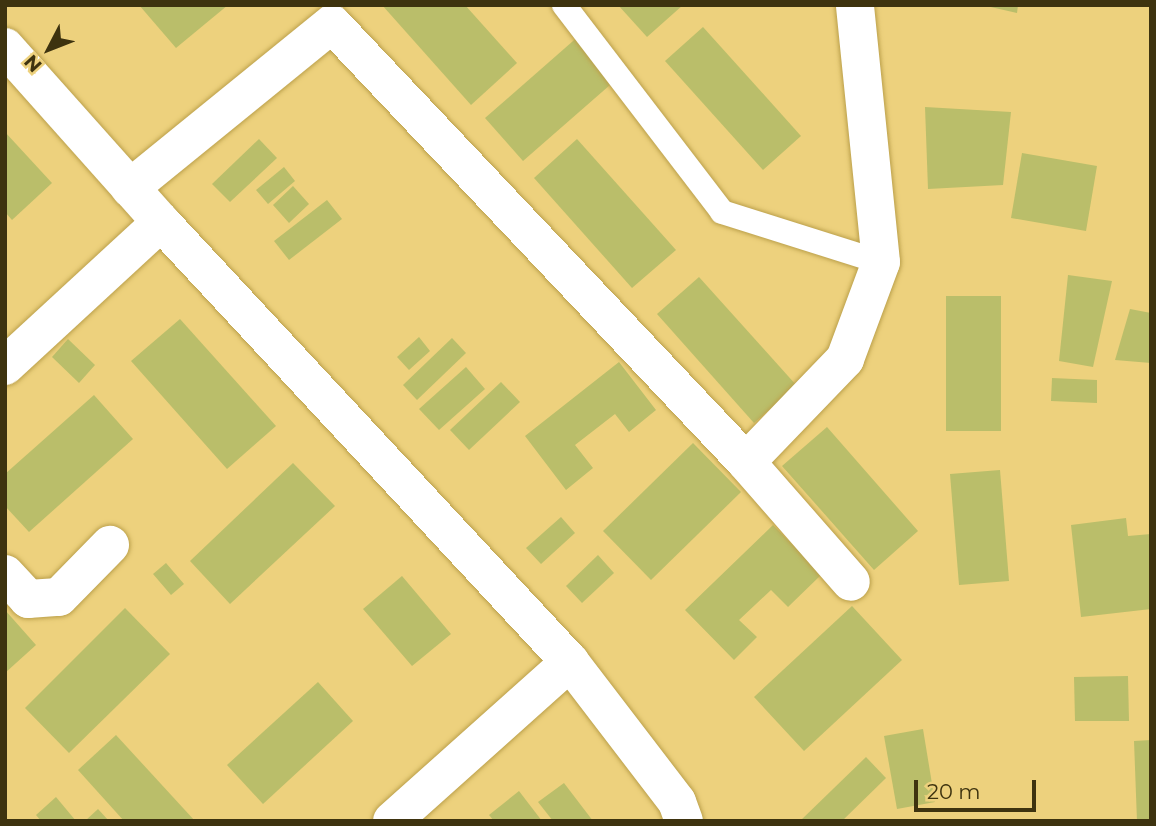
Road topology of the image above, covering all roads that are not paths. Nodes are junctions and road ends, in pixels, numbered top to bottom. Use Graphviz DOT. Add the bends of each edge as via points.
graph roads {
  1 [pos="564,5"];
  2 [pos="855,5"];
  3 [pos="325,15"];
  4 [pos="5,47"];
  5 [pos="130,188"];
  6 [pos="161,222"];
  7 [pos="881,262"];
  8 [pos="5,366"];
  9 [pos="746,462"];
  10 [pos="110,545"];
  11 [pos="5,574"];
  12 [pos="852,582"];
  13 [pos="570,662"];
  14 [pos="392,821"];
  15 [pos="684,821"];
  1 -- 7 [label="lane" via="722,212"];
  2 -- 7 [label="street"];
  3 -- 5 [label="street"];
  3 -- 9 [label="street"];
  4 -- 5 [label="street"];
  5 -- 6 [label="street"];
  6 -- 8 [label="street"];
  6 -- 13 [label="street"];
  7 -- 9 [label="street" via="845,359"];
  9 -- 12 [label="street"];
  10 -- 11 [label="street" via="59,597 28,599"];
  13 -- 14 [label="street"];
  13 -- 15 [label="street" via="677,802"];
}
